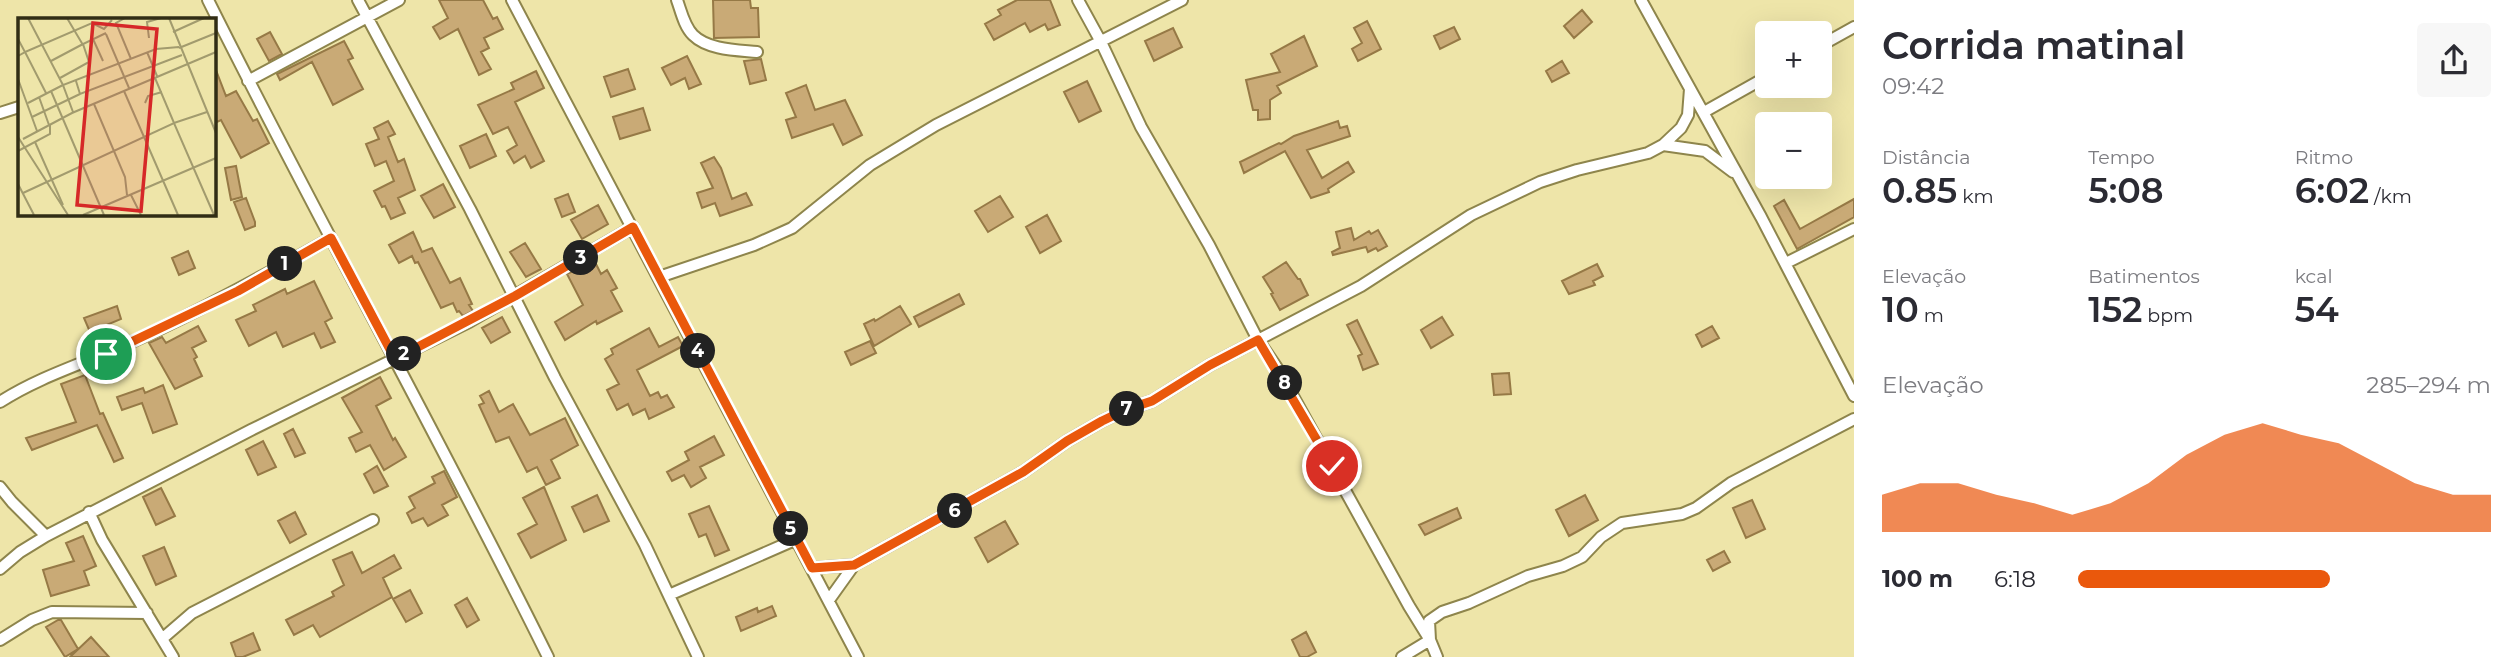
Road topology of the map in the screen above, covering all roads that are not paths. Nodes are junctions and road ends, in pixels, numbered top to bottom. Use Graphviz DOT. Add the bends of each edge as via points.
graph roads {
  1 [pos="208,0"];
  2 [pos="358,0"];
  3 [pos="399,0"];
  4 [pos="512,0"];
  5 [pos="677,0"];
  6 [pos="1078,0"];
  7 [pos="1182,0"];
  8 [pos="1641,0"];
  9 [pos="367,18"];
  10 [pos="1854,27"];
  11 [pos="1832,39"];
  12 [pos="1101,42"];
  13 [pos="757,52"];
  14 [pos="248,81"];
  15 [pos="1755,83"];
  16 [pos="1690,89"];
  17 [pos="18,107"];
  18 [pos="1703,112"];
  19 [pos="0,113"];
  20 [pos="1663,145"];
  21 [pos="1740,178"];
  22 [pos="633,227"];
  23 [pos="1854,229"];
  24 [pos="331,238"];
  25 [pos="1786,263"];
  26 [pos="659,277"];
  27 [pos="515,296"];
  28 [pos="1258,340"];
  29 [pos="395,359"];
  30 [pos="1854,396"];
  31 [pos="0,402"];
  32 [pos="1854,419"];
  33 [pos="0,487"];
  34 [pos="89,512"];
  35 [pos="373,520"];
  36 [pos="46,536"];
  37 [pos="797,539"];
  38 [pos="854,565"];
  39 [pos="812,568"];
  40 [pos="0,569"];
  41 [pos="669,595"];
  42 [pos="829,600"];
  43 [pos="147,613"];
  44 [pos="163,638"];
  45 [pos="0,640"];
  46 [pos="1430,640"];
  47 [pos="173,657"];
  48 [pos="548,657"];
  49 [pos="698,657"];
  50 [pos="858,657"];
  51 [pos="1402,657"];
  52 [pos="1437,657"];
  1 -- 14 [label="street"];
  2 -- 9 [label="street"];
  3 -- 9 [label="street"];
  4 -- 22 [label="street"];
  5 -- 13 [label="street" via="687,26 699,39 731,50"];
  6 -- 12 [label="street"];
  7 -- 12 [label="street"];
  8 -- 16 [label="street"];
  9 -- 14 [label="street"];
  9 -- 27 [label="street"];
  10 -- 11 [label="street"];
  12 -- 26 [label="street" via="903,145 870,165 792,228"];
  12 -- 28 [label="street" via="1141,127"];
  14 -- 24 [label="street"];
  15 -- 18 [label="street"];
  16 -- 18 [label="street"];
  16 -- 20 [label="street" via="1688,115"];
  17 -- 19 [label="street"];
  18 -- 21 [label="street"];
  20 -- 21 [label="street" via="1705,151"];
  20 -- 28 [label="street" via="1523,189 1471,215 1362,286"];
  21 -- 25 [label="street"];
  22 -- 26 [label="street"];
  22 -- 27 [label="street"];
  23 -- 25 [label="street"];
  24 -- 29 [label="street"];
  24 -- 31 [label="street" via="201,310"];
  25 -- 30 [label="street"];
  26 -- 37 [label="street"];
  27 -- 29 [label="street"];
  27 -- 41 [label="street"];
  28 -- 38 [label="street" via="1152,401 1102,421 1023,472"];
  28 -- 46 [label="street"];
  29 -- 34 [label="street"];
  29 -- 48 [label="street"];
  32 -- 46 [label="street" via="1731,483 1689,511 1622,523 1582,557 1441,612 1429,621"];
  33 -- 36 [label="street"];
  34 -- 36 [label="street"];
  34 -- 43 [label="street"];
  35 -- 44 [label="street" via="192,612"];
  36 -- 40 [label="street"];
  37 -- 39 [label="street"];
  37 -- 41 [label="street"];
  38 -- 39 [label="street"];
  38 -- 42 [label="street"];
  39 -- 42 [label="street"];
  41 -- 49 [label="street"];
  42 -- 50 [label="street"];
  43 -- 44 [label="street"];
  43 -- 45 [label="street" via="52,612"];
  44 -- 47 [label="street"];
  46 -- 51 [label="street"];
  46 -- 52 [label="street"];
}
